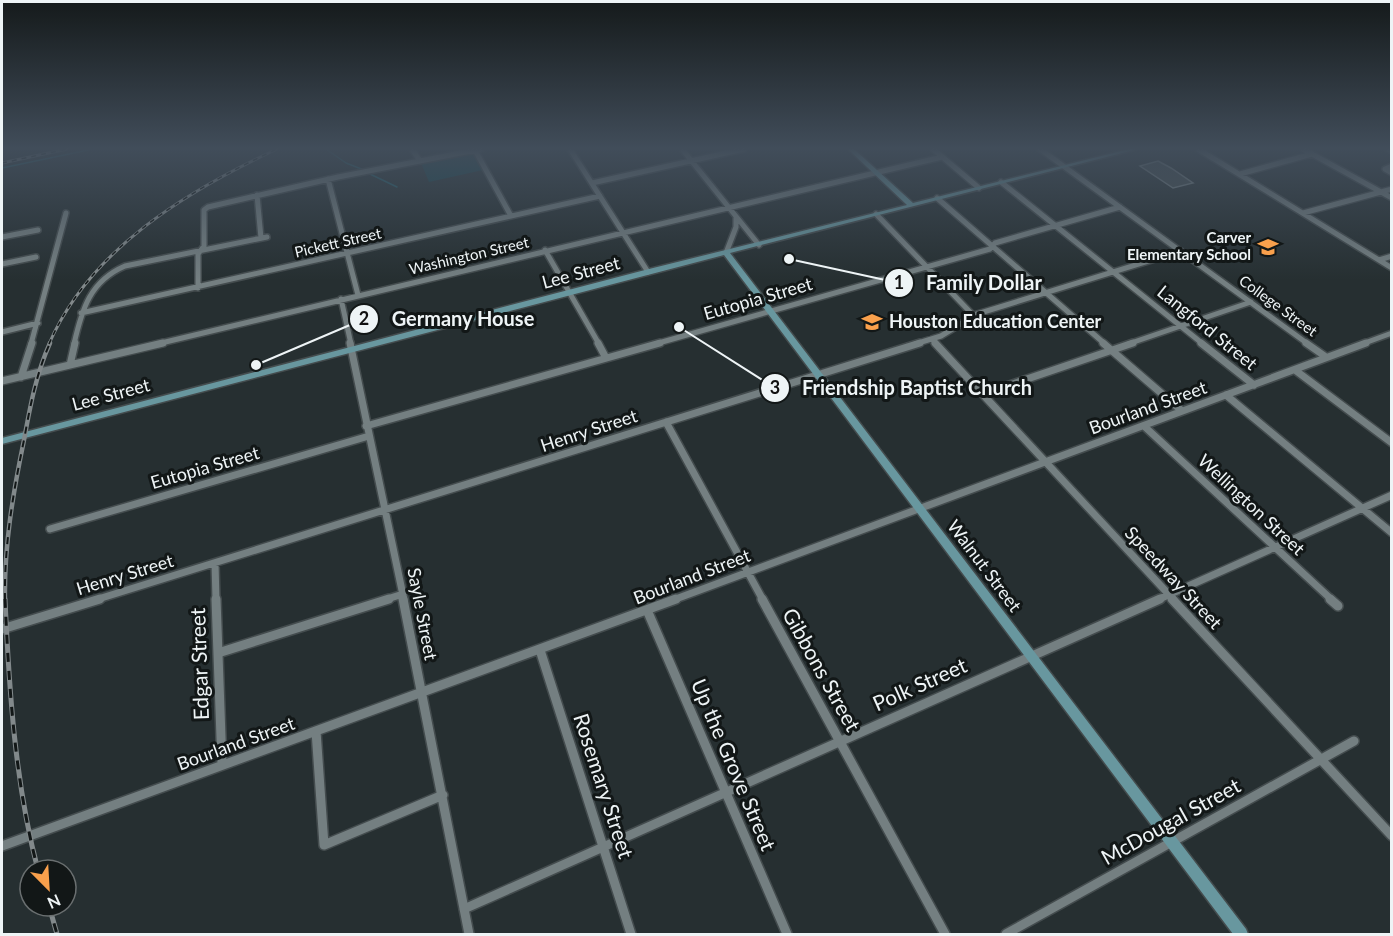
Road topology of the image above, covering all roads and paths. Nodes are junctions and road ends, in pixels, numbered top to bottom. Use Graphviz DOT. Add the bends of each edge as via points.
graph roads {
  1 [pos="267,193"];
  2 [pos="332,193"];
  3 [pos="500,193"];
  4 [pos="598,193"];
  5 [pos="716,193"];
  6 [pos="789,193"];
  7 [pos="898,193"];
  8 [pos="959,193"];
  9 [pos="1014,193"];
  10 [pos="1100,193"];
  11 [pos="1270,193"];
  12 [pos="1378,193"];
  13 [pos="257,195"];
  14 [pos="600,196"];
  15 [pos="937,198"];
  16 [pos="911,205"];
  17 [pos="728,207"];
  18 [pos="1120,207"];
  19 [pos="66,213"];
  20 [pos="733,213"];
  21 [pos="1303,213"];
  22 [pos="876,214"];
  23 [pos="511,216"];
  24 [pos="1055,225"];
  25 [pos="38,230"];
  26 [pos="622,232"];
  27 [pos="2,237"];
  28 [pos="759,244"];
  29 [pos="992,247"];
  30 [pos="201,250"];
  31 [pos="546,250"];
  32 [pos="1181,251"];
  33 [pos="347,253"];
  34 [pos="726,253"];
  35 [pos="1392,256"];
  36 [pos="36,257"];
  37 [pos="1379,260"];
  38 [pos="2,264"];
  39 [pos="926,267"];
  40 [pos="1392,267"];
  41 [pos="648,272"];
  42 [pos="1113,272"];
  43 [pos="198,288"];
  44 [pos="570,293"];
  45 [pos="1044,293"];
  46 [pos="358,295"];
  47 [pos="341,299"];
  48 [pos="1251,302"];
  49 [pos="771,311"];
  50 [pos="81,313"];
  51 [pos="973,315"];
  52 [pos="38,323"];
  53 [pos="1180,326"];
  54 [pos="2,332"];
  55 [pos="1392,333"];
  56 [pos="932,339"];
  57 [pos="350,350"];
  58 [pos="1110,350"];
  59 [pos="1326,357"];
  60 [pos="606,358"];
  61 [pos="69,365"];
  62 [pos="1295,370"];
  63 [pos="818,374"];
  64 [pos="21,377"];
  65 [pos="2,381"];
  66 [pos="1254,385"];
  67 [pos="983,394"];
  68 [pos="1226,395"];
  69 [pos="1182,411"];
  70 [pos="666,422"];
  71 [pos="366,426"];
  72 [pos="1144,426"];
  73 [pos="369,436"];
  74 [pos="2,439"];
  75 [pos="1392,443"];
  76 [pos="1046,462"];
  77 [pos="1392,495"];
  78 [pos="919,507"];
  79 [pos="1361,508"];
  80 [pos="386,511"];
  81 [pos="50,529"];
  82 [pos="1392,533"];
  83 [pos="1274,547"];
  84 [pos="215,563"];
  85 [pos="748,572"];
  86 [pos="403,594"];
  87 [pos="1168,594"];
  88 [pos="1338,606"];
  89 [pos="646,610"];
  90 [pos="2,629"];
  91 [pos="540,650"];
  92 [pos="218,653"];
  93 [pos="1032,655"];
  94 [pos="422,692"];
  95 [pos="316,731"];
  96 [pos="840,741"];
  97 [pos="1354,741"];
  98 [pos="1321,759"];
  99 [pos="222,765"];
  100 [pos="725,792"];
  101 [pos="443,795"];
  102 [pos="1392,836"];
  103 [pos="1172,842"];
  104 [pos="2,846"];
  105 [pos="603,846"];
  106 [pos="464,909"];
  107 [pos="469,934"];
  108 [pos="631,934"];
  109 [pos="787,934"];
  110 [pos="945,934"];
  111 [pos="1006,934"];
  112 [pos="1241,934"];
  1 -- 13 [label="street"];
  2 -- 33 [label="street"];
  3 -- 23 [label="street"];
  4 -- 14 [label="street"];
  5 -- 17 [label="street"];
  6 -- 17 [label="street, Washington Street"];
  7 -- 16 [label="main road"];
  8 -- 15 [label="main road, Lee Street"];
  9 -- 24 [label="street, Langford Street"];
  10 -- 18 [label="street, College Street"];
  11 -- 21 [label="street"];
  12 -- 21 [label="street"];
  13 -- 30 [label="street" via="208,207 203,212"];
  13 -- 30 [label="street" via="264,237"];
  14 -- 23 [label="street, Pickett Street"];
  14 -- 26 [label="street"];
  15 -- 16 [label="main road, Lee Street"];
  15 -- 29 [label="street"];
  16 -- 22 [label="main road, Lee Street"];
  17 -- 20 [label="street"];
  17 -- 26 [label="street, Washington Street"];
  18 -- 24 [label="street, Eutopia Street"];
  18 -- 32 [label="street, College Street"];
  19 -- 52 [label="street"];
  20 -- 28 [label="street"];
  20 -- 34 [label="street" via="737,225"];
  21 -- 37 [label="street"];
  22 -- 28 [label="main road, Lee Street"];
  22 -- 39 [label="street"];
  23 -- 33 [label="street, Pickett Street"];
  24 -- 29 [label="street, Eutopia Street"];
  24 -- 42 [label="street, Langford Street"];
  25 -- 27 [label="street"];
  26 -- 31 [label="street, Washington Street"];
  26 -- 41 [label="street"];
  28 -- 34 [label="main road, Lee Street"];
  29 -- 39 [label="street, Eutopia Street"];
  29 -- 45 [label="street"];
  30 -- 43 [label="street"];
  30 -- 50 [label="street" via="121,267 105,275"];
  31 -- 44 [label="street"];
  31 -- 46 [label="street, Washington Street"];
  32 -- 42 [label="street, Henry Street"];
  32 -- 48 [label="street, College Street"];
  33 -- 43 [label="street, Pickett Street"];
  33 -- 46 [label="street"];
  34 -- 41 [label="main road, Lee Street"];
  34 -- 49 [label="main road, Walnut Street"];
  35 -- 37 [label="street"];
  36 -- 38 [label="street"];
  37 -- 40 [label="street"];
  39 -- 49 [label="street, Eutopia Street"];
  39 -- 51 [label="street"];
  41 -- 44 [label="main road, Lee Street"];
  42 -- 45 [label="street, Henry Street"];
  42 -- 53 [label="street, Langford Street"];
  43 -- 50 [label="street, Pickett Street"];
  44 -- 57 [label="main road, Lee Street"];
  44 -- 60 [label="street"];
  45 -- 51 [label="street, Henry Street"];
  45 -- 58 [label="street"];
  46 -- 47 [label="street, Washington Street"];
  47 -- 57 [label="street, Sayle Street"];
  47 -- 61 [label="street, Washington Street"];
  48 -- 53 [label="street"];
  48 -- 59 [label="street, College Street"];
  49 -- 60 [label="street, Eutopia Street"];
  49 -- 63 [label="main road, Walnut Street"];
  50 -- 61 [label="street"];
  51 -- 56 [label="street, Henry Street"];
  52 -- 54 [label="street"];
  52 -- 64 [label="street"];
  53 -- 58 [label="street"];
  53 -- 66 [label="street, Langford Street"];
  55 -- 59 [label="street, Bourland Street"];
  56 -- 63 [label="street, Henry Street"];
  56 -- 67 [label="street, Speedway Street"];
  57 -- 71 [label="street, Sayle Street"];
  57 -- 74 [label="main road, Lee Street"];
  58 -- 67 [label="street"];
  58 -- 69 [label="street"];
  59 -- 62 [label="street, Bourland Street"];
  60 -- 71 [label="street, Eutopia Street"];
  61 -- 64 [label="street, Washington Street"];
  62 -- 66 [label="street, Bourland Street"];
  62 -- 75 [label="street"];
  63 -- 70 [label="street, Henry Street"];
  63 -- 78 [label="main road, Walnut Street"];
  64 -- 65 [label="street, Washington Street"];
  66 -- 68 [label="street, Bourland Street"];
  67 -- 76 [label="street, Speedway Street"];
  68 -- 69 [label="street, Bourland Street"];
  68 -- 79 [label="street"];
  69 -- 72 [label="street, Bourland Street"];
  70 -- 80 [label="street, Henry Street"];
  70 -- 85 [label="street, Gibbons Street"];
  71 -- 73 [label="street, Sayle Street"];
  72 -- 76 [label="street, Bourland Street"];
  72 -- 83 [label="street, Wellington Street"];
  73 -- 80 [label="street, Sayle Street"];
  73 -- 81 [label="street, Eutopia Street"];
  76 -- 78 [label="street, Bourland Street"];
  76 -- 87 [label="street, Speedway Street"];
  77 -- 79 [label="street, Polk Street"];
  78 -- 85 [label="street, Bourland Street"];
  78 -- 93 [label="main road, Walnut Street"];
  79 -- 82 [label="street"];
  79 -- 83 [label="street, Polk Street"];
  80 -- 84 [label="street, Henry Street"];
  80 -- 86 [label="street, Sayle Street"];
  83 -- 87 [label="street, Polk Street"];
  83 -- 88 [label="street, Wellington Street"];
  84 -- 90 [label="street, Henry Street"];
  84 -- 92 [label="street, Edgar Street"];
  85 -- 89 [label="street, Bourland Street"];
  85 -- 96 [label="street, Gibbons Street"];
  86 -- 92 [label="street"];
  86 -- 94 [label="street, Sayle Street"];
  87 -- 93 [label="street, Polk Street"];
  87 -- 98 [label="street, Speedway Street"];
  89 -- 91 [label="street, Bourland Street"];
  89 -- 100 [label="street, Up the Grove Street"];
  91 -- 94 [label="street, Bourland Street"];
  91 -- 105 [label="street, Rosemary Street"];
  92 -- 99 [label="street, Edgar Street"];
  93 -- 96 [label="street, Polk Street"];
  93 -- 103 [label="main road, Walnut Street"];
  94 -- 95 [label="street, Bourland Street"];
  94 -- 101 [label="street, Sayle Street"];
  95 -- 99 [label="street, Bourland Street"];
  95 -- 101 [label="street" via="324,844"];
  96 -- 100 [label="street, Polk Street"];
  96 -- 110 [label="street, Gibbons Street"];
  97 -- 98 [label="street, McDougal Street"];
  98 -- 102 [label="street, Speedway Street"];
  98 -- 103 [label="street, McDougal Street"];
  99 -- 104 [label="street, Bourland Street"];
  100 -- 105 [label="street, Polk Street"];
  100 -- 109 [label="street, Up the Grove Street"];
  101 -- 106 [label="street, Sayle Street"];
  103 -- 111 [label="street, McDougal Street"];
  103 -- 112 [label="main road, Walnut Street"];
  105 -- 106 [label="street, Polk Street"];
  105 -- 108 [label="street, Rosemary Street"];
  106 -- 107 [label="street, Sayle Street"];
}
